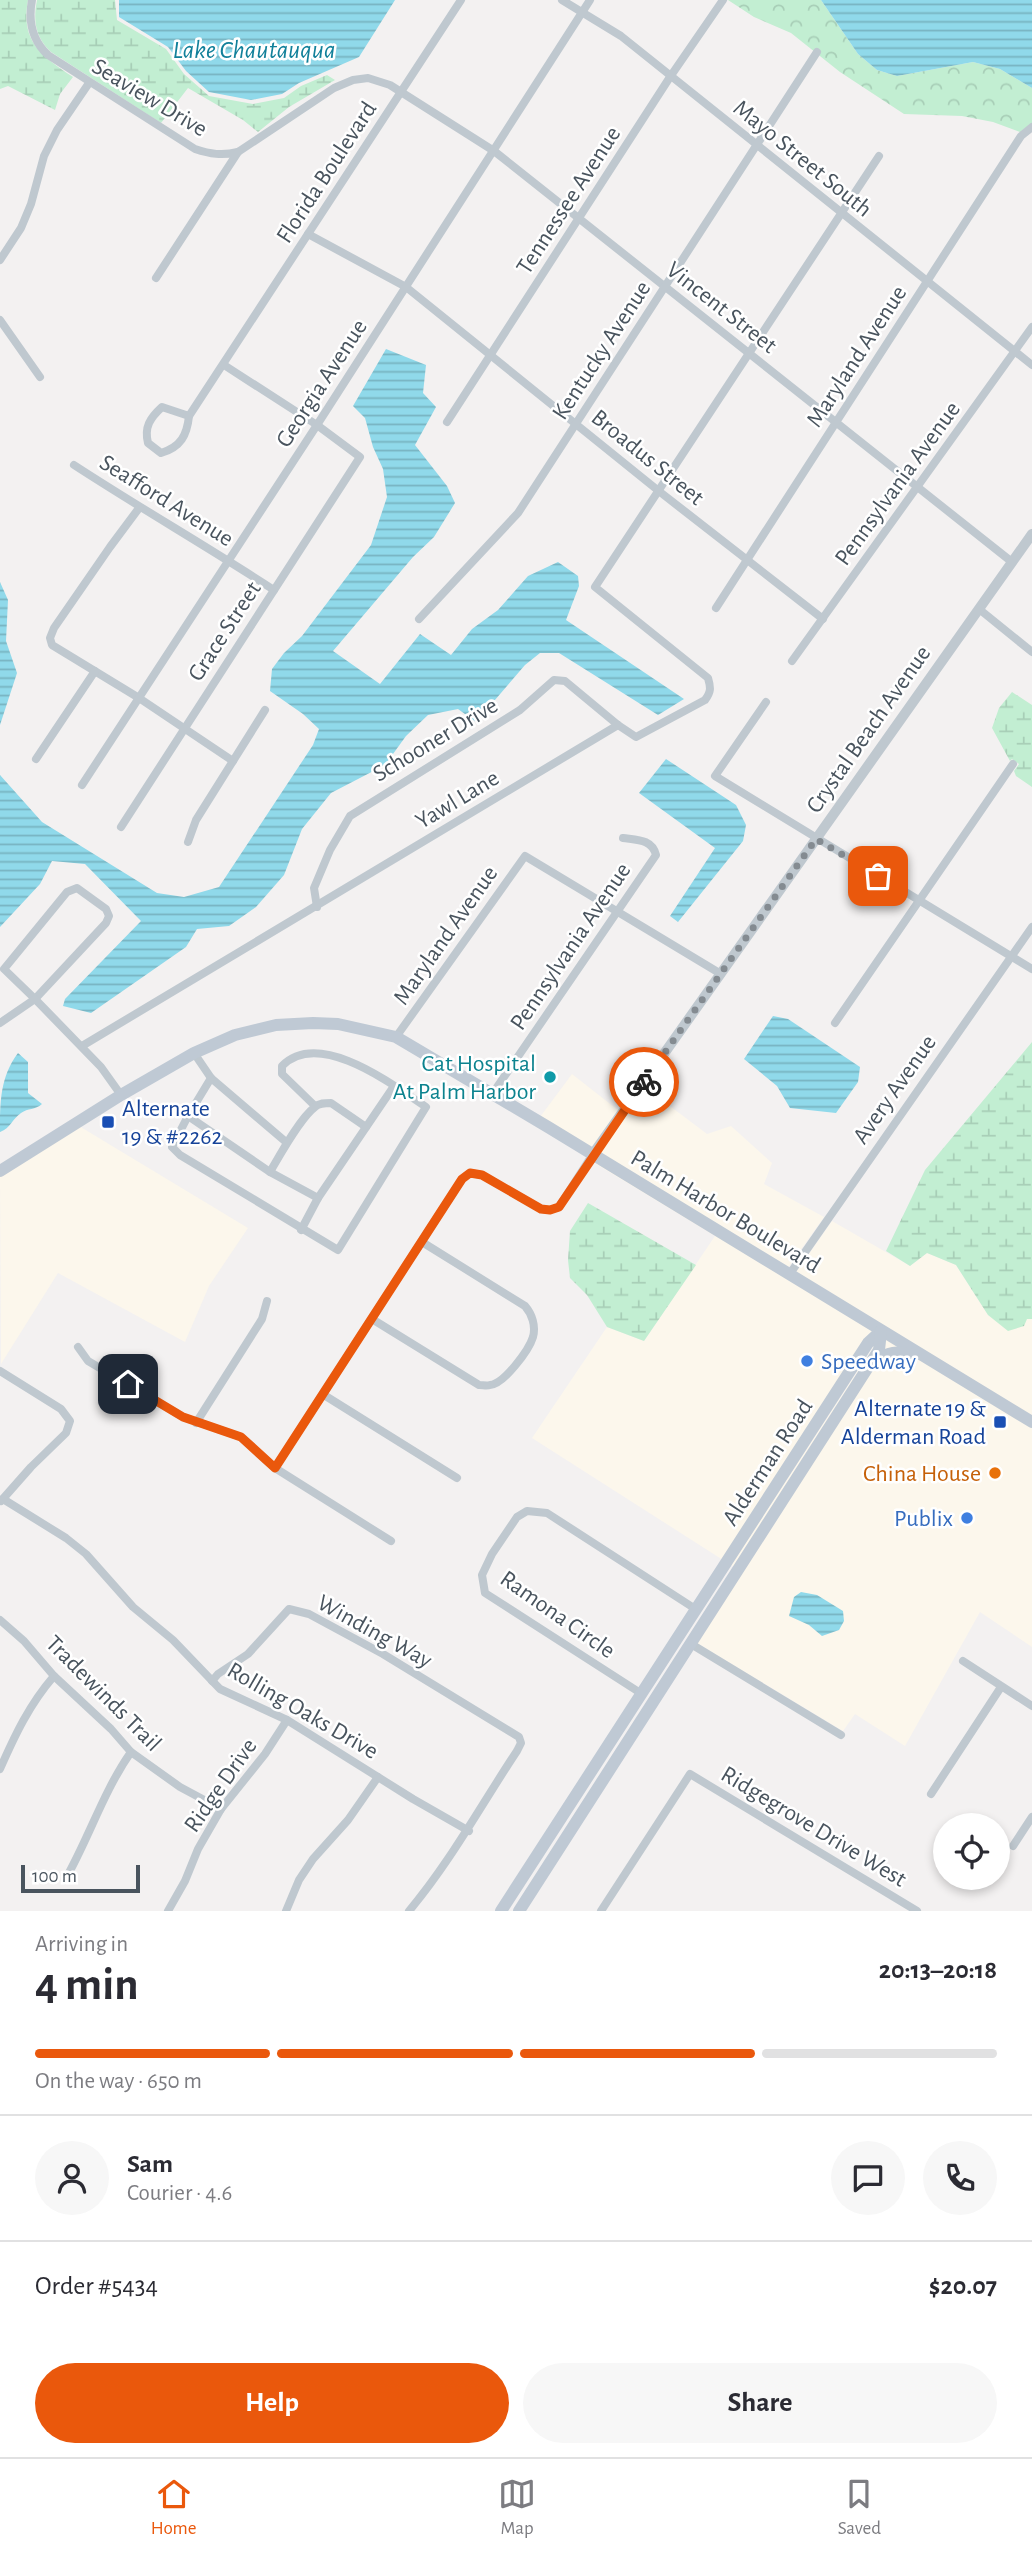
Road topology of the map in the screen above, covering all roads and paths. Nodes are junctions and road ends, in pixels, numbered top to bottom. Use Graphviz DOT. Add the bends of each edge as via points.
graph roads {
  1 [pos="32,0"];
  2 [pos="461,0"];
  3 [pos="562,0"];
  4 [pos="590,0"];
  5 [pos="723,0"];
  6 [pos="582,12"];
  7 [pos="817,52"];
  8 [pos="670,76"];
  9 [pos="89,83"];
  10 [pos="401,92"];
  11 [pos="1032,127"];
  12 [pos="755,145"];
  13 [pos="494,150"];
  14 [pos="237,152"];
  15 [pos="879,156"];
  16 [pos="843,214"];
  17 [pos="579,218"];
  18 [pos="308,234"];
  19 [pos="0,260"];
  20 [pos="156,278"];
  21 [pos="927,282"];
  22 [pos="665,286"];
  23 [pos="406,287"];
  24 [pos="0,320"];
  25 [pos="1032,327"];
  26 [pos="1014,352"];
  27 [pos="751,354"];
  28 [pos="491,356"];
  29 [pos="224,365"];
  30 [pos="1032,365"];
  31 [pos="40,377"];
  32 [pos="189,416"];
  33 [pos="837,421"];
  34 [pos="447,422"];
  35 [pos="575,424"];
  36 [pos="317,425"];
  37 [pos="74,465"];
  38 [pos="919,487"];
  39 [pos="660,492"];
  40 [pos="139,508"];
  41 [pos="1032,534"];
  42 [pos="228,560"];
  43 [pos="747,560"];
  44 [pos="1012,562"];
  45 [pos="274,590"];
  46 [pos="716,608"];
  47 [pos="979,609"];
  48 [pos="419,619"];
  49 [pos="822,619"];
  50 [pos="1032,652"];
  51 [pos="792,661"];
  52 [pos="95,671"];
  53 [pos="139,698"];
  54 [pos="766,702"];
  55 [pos="265,710"];
  56 [pos="618,725"];
  57 [pos="184,729"];
  58 [pos="36,759"];
  59 [pos="233,761"];
  60 [pos="1013,764"];
  61 [pos="82,785"];
  62 [pos="121,827"];
  63 [pos="623,838"];
  64 [pos="816,839"];
  65 [pos="188,842"];
  66 [pos="920,901"];
  67 [pos="317,907"];
  68 [pos="618,911"];
  69 [pos="1032,927"];
  70 [pos="1010,956"];
  71 [pos="1032,969"];
  72 [pos="721,974"];
  73 [pos="35,999"];
  74 [pos="0,1023"];
  75 [pos="835,1023"];
  76 [pos="396,1037"];
  77 [pos="82,1046"];
  78 [pos="194,1053"];
  79 [pos="211,1078"];
  80 [pos="394,1086"];
  81 [pos="493,1093"];
  82 [pos="121,1095"];
  83 [pos="315,1106"];
  84 [pos="188,1116"];
  85 [pos="366,1127"];
  86 [pos="286,1142"];
  87 [pos="593,1154"];
  88 [pos="0,1171"];
  89 [pos="270,1172"];
  90 [pos="318,1198"];
  91 [pos="301,1230"];
  92 [pos="422,1242"];
  93 [pos="789,1275"];
  94 [pos="267,1301"];
  95 [pos="372,1319"];
  96 [pos="881,1331"];
  97 [pos="78,1347"];
  98 [pos="929,1360"];
  99 [pos="867,1369"];
  100 [pos="0,1371"];
  101 [pos="324,1395"];
  102 [pos="1032,1422"];
  103 [pos="197,1423"];
  104 [pos="275,1468"];
  105 [pos="457,1478"];
  106 [pos="1,1501"];
  107 [pos="391,1542"];
  108 [pos="697,1611"];
  109 [pos="0,1620"];
  110 [pos="691,1644"];
  111 [pos="963,1661"];
  112 [pos="54,1676"];
  113 [pos="212,1681"];
  114 [pos="1001,1687"];
  115 [pos="642,1694"];
  116 [pos="1032,1706"];
  117 [pos="288,1720"];
  118 [pos="841,1735"];
  119 [pos="131,1752"];
  120 [pos="0,1769"];
  121 [pos="378,1777"];
  122 [pos="931,1794"];
  123 [pos="221,1809"];
  124 [pos="1032,1816"];
  125 [pos="469,1830"];
  126 [pos="1013,1846"];
  127 [pos="65,1880"];
  128 [pos="168,1911"];
  129 [pos="286,1911"];
  130 [pos="409,1911"];
  131 [pos="501,1911"];
  132 [pos="519,1911"];
  133 [pos="601,1911"];
  134 [pos="918,1911"];
  1 -- 9 [label="street, Seaview Drive" via="29,16 38,46"];
  2 -- 10 [label="street, Florida Boulevard"];
  3 -- 6 [label="street, Mayo Street South"];
  4 -- 6 [label="street, Georgia Avenue"];
  5 -- 8 [label="street, Tennessee Avenue"];
  6 -- 8 [label="street, Mayo Street South" via="621,36"];
  6 -- 13 [label="street, Georgia Avenue"];
  7 -- 12 [label="street, Kentucky Avenue"];
  8 -- 12 [label="street, Mayo Street South"];
  8 -- 17 [label="street, Tennessee Avenue"];
  9 -- 14 [label="street, Seaview Drive" via="195,149 224,155"];
  9 -- 19 [label="street" via="57,130 21,228"];
  10 -- 13 [label="street, Vincent Street"];
  10 -- 14 [label="street" via="381,81 353,80"];
  10 -- 18 [label="street, Florida Boulevard"];
  11 -- 21 [label="street, Maryland Avenue" via="1021,136"];
  12 -- 16 [label="street, Mayo Street South"];
  12 -- 22 [label="street, Kentucky Avenue"];
  13 -- 17 [label="street, Vincent Street"];
  13 -- 23 [label="street, Georgia Avenue"];
  14 -- 20 [label="street"];
  15 -- 16 [label="street"];
  16 -- 21 [label="street, Mayo Street South"];
  16 -- 27 [label="street"];
  17 -- 22 [label="street, Vincent Street"];
  17 -- 28 [label="street, Tennessee Avenue"];
  18 -- 23 [label="street, Broadus Street"];
  18 -- 29 [label="street, Florida Boulevard"];
  21 -- 26 [label="street, Mayo Street South"];
  21 -- 33 [label="street, Maryland Avenue"];
  22 -- 27 [label="street, Vincent Street"];
  22 -- 35 [label="street, Kentucky Avenue"];
  23 -- 28 [label="street, Broadus Street"];
  23 -- 36 [label="street, Georgia Avenue"];
  24 -- 31 [label="street"];
  25 -- 26 [label="street, Pennsylvania Avenue"];
  26 -- 30 [label="street, Mayo Street South"];
  26 -- 38 [label="street, Pennsylvania Avenue"];
  27 -- 33 [label="street, Vincent Street"];
  27 -- 39 [label="street"];
  28 -- 34 [label="street, Tennessee Avenue"];
  28 -- 35 [label="street, Broadus Street"];
  29 -- 32 [label="street, Florida Boulevard"];
  29 -- 36 [label="street"];
  32 -- 32 [label="street" via="186,433 172,450 161,453 148,443 145,431 162,407"];
  33 -- 38 [label="street, Vincent Street"];
  33 -- 43 [label="street, Maryland Avenue"];
  35 -- 39 [label="street, Broadus Street"];
  35 -- 48 [label="street, Kentucky Avenue" via="518,513"];
  36 -- 42 [label="street, Georgia Avenue"];
  36 -- 45 [label="street, Grace Street" via="360,457"];
  37 -- 40 [label="street, Seafford Avenue"];
  38 -- 44 [label="street, Vincent Street"];
  38 -- 49 [label="street, Pennsylvania Avenue"];
  39 -- 43 [label="street, Broadus Street"];
  39 -- 56 [label="street" via="595,589 708,678 711,687 705,700 636,737"];
  40 -- 42 [label="street, Seafford Avenue"];
  40 -- 52 [label="street" via="51,638 52,645"];
  41 -- 44 [label="street, Crystal Beach Avenue"];
  42 -- 45 [label="street, Seafford Avenue"];
  42 -- 53 [label="street, Georgia Avenue"];
  43 -- 46 [label="street, Maryland Avenue"];
  43 -- 49 [label="street, Broadus Street"];
  44 -- 47 [label="street, Crystal Beach Avenue"];
  45 -- 57 [label="street, Grace Street"];
  47 -- 50 [label="street"];
  47 -- 64 [label="street, Crystal Beach Avenue"];
  49 -- 51 [label="street, Pennsylvania Avenue"];
  52 -- 53 [label="street"];
  52 -- 58 [label="street"];
  53 -- 57 [label="street"];
  53 -- 61 [label="street, Georgia Avenue"];
  54 -- 64 [label="street" via="715,776"];
  55 -- 59 [label="street"];
  56 -- 67 [label="street, Yawl Lane"];
  56 -- 67 [label="street, Schooner Drive" via="565,681 554,680 520,710 350,816 314,888"];
  57 -- 59 [label="street"];
  57 -- 62 [label="street, Grace Street"];
  59 -- 65 [label="street" via="196,820"];
  60 -- 66 [label="street"];
  63 -- 68 [label="street, Pennsylvania Avenue" via="647,841 656,855"];
  64 -- 66 [label="street"];
  64 -- 72 [label="street, Crystal Beach Avenue"];
  66 -- 70 [label="street"];
  66 -- 75 [label="street"];
  67 -- 77 [label="street, Yawl Lane"];
  68 -- 72 [label="street"];
  68 -- 76 [label="street, Maryland Avenue" via="525,856"];
  68 -- 81 [label="street, Pennsylvania Avenue"];
  69 -- 70 [label="street, Avery Avenue"];
  70 -- 71 [label="street"];
  70 -- 93 [label="street, Avery Avenue"];
  72 -- 87 [label="street, Crystal Beach Avenue"];
  73 -- 73 [label="street" via="109,916 77,888 67,892 5,969"];
  73 -- 74 [label="street"];
  73 -- 77 [label="street"];
  76 -- 78 [label="main road, Palm Harbor Boulevard" via="338,1024 298,1023 235,1034"];
  76 -- 81 [label="main road, Palm Harbor Boulevard"];
  77 -- 82 [label="street"];
  78 -- 79 [label="street"];
  78 -- 82 [label="main road, Palm Harbor Boulevard"];
  79 -- 84 [label="street"];
  79 -- 86 [label="street"];
  80 -- 83 [label="street" via="356,1064 324,1054 300,1054 282,1066 282,1074"];
  80 -- 85 [label="street"];
  80 -- 91 [label="street" via="426,1107 338,1250"];
  81 -- 87 [label="main road, Palm Harbor Boulevard"];
  82 -- 88 [label="main road"];
  83 -- 85 [label="street" via="331,1103"];
  83 -- 86 [label="street"];
  84 -- 89 [label="street"];
  84 -- 91 [label="street" via="173,1147 180,1156"];
  85 -- 90 [label="street"];
  86 -- 89 [label="street"];
  87 -- 92 [label="street" via="559,1207 550,1210 470,1173"];
  87 -- 93 [label="main road, Palm Harbor Boulevard"];
  89 -- 90 [label="street"];
  90 -- 91 [label="street"];
  92 -- 95 [label="street"];
  92 -- 95 [label="street" via="530,1312 533,1336 514,1366 498,1382 479,1385"];
  93 -- 96 [label="main road, Palm Harbor Boulevard"];
  94 -- 103 [label="street" via="262,1319"];
  95 -- 101 [label="street"];
  96 -- 98 [label="main road, Palm Harbor Boulevard"];
  96 -- 99 [label="main road, Alderman Road" via="880,1350"];
  96 -- 108 [label="main road, Alderman Road" via="868,1343"];
  97 -- 103 [label="street" via="88,1361"];
  98 -- 99 [label="main road" via="890,1353"];
  98 -- 102 [label="main road, Palm Harbor Boulevard"];
  99 -- 110 [label="main road, Alderman Road"];
  100 -- 106 [label="street" via="61,1409 69,1421 66,1433"];
  101 -- 104 [label="street"];
  101 -- 105 [label="street"];
  103 -- 104 [label="street" via="241,1437"];
  104 -- 107 [label="street"];
  106 -- 113 [label="street, Rolling Oaks Drive" via="86,1554 133,1607"];
  108 -- 115 [label="main road, Alderman Road"];
  108 -- 115 [label="street, Ramona Circle" via="547,1513 527,1511 517,1517 492,1554 482,1575 485,1593"];
  109 -- 112 [label="street, Tradewinds Trail"];
  110 -- 118 [label="street"];
  110 -- 132 [label="main road, Alderman Road"];
  111 -- 114 [label="street"];
  112 -- 119 [label="street, Tradewinds Trail"];
  112 -- 120 [label="street" via="19,1724"];
  113 -- 117 [label="street, Rolling Oaks Drive" via="236,1698"];
  113 -- 125 [label="street, Winding Way" via="248,1654 289,1609 374,1649 519,1737 517,1751"];
  114 -- 116 [label="street"];
  114 -- 122 [label="street"];
  115 -- 131 [label="main road, Alderman Road"];
  117 -- 121 [label="street, Rolling Oaks Drive"];
  117 -- 123 [label="street, Ridge Drive"];
  119 -- 123 [label="street, Tradewinds Trail"];
  119 -- 127 [label="street" via="113,1778"];
  121 -- 125 [label="street, Rolling Oaks Drive"];
  121 -- 129 [label="street" via="313,1859"];
  123 -- 128 [label="street, Ridge Drive"];
  124 -- 126 [label="street"];
  125 -- 130 [label="street"];
  133 -- 134 [label="street, Ridgegrove Drive West" via="690,1774"];
}
